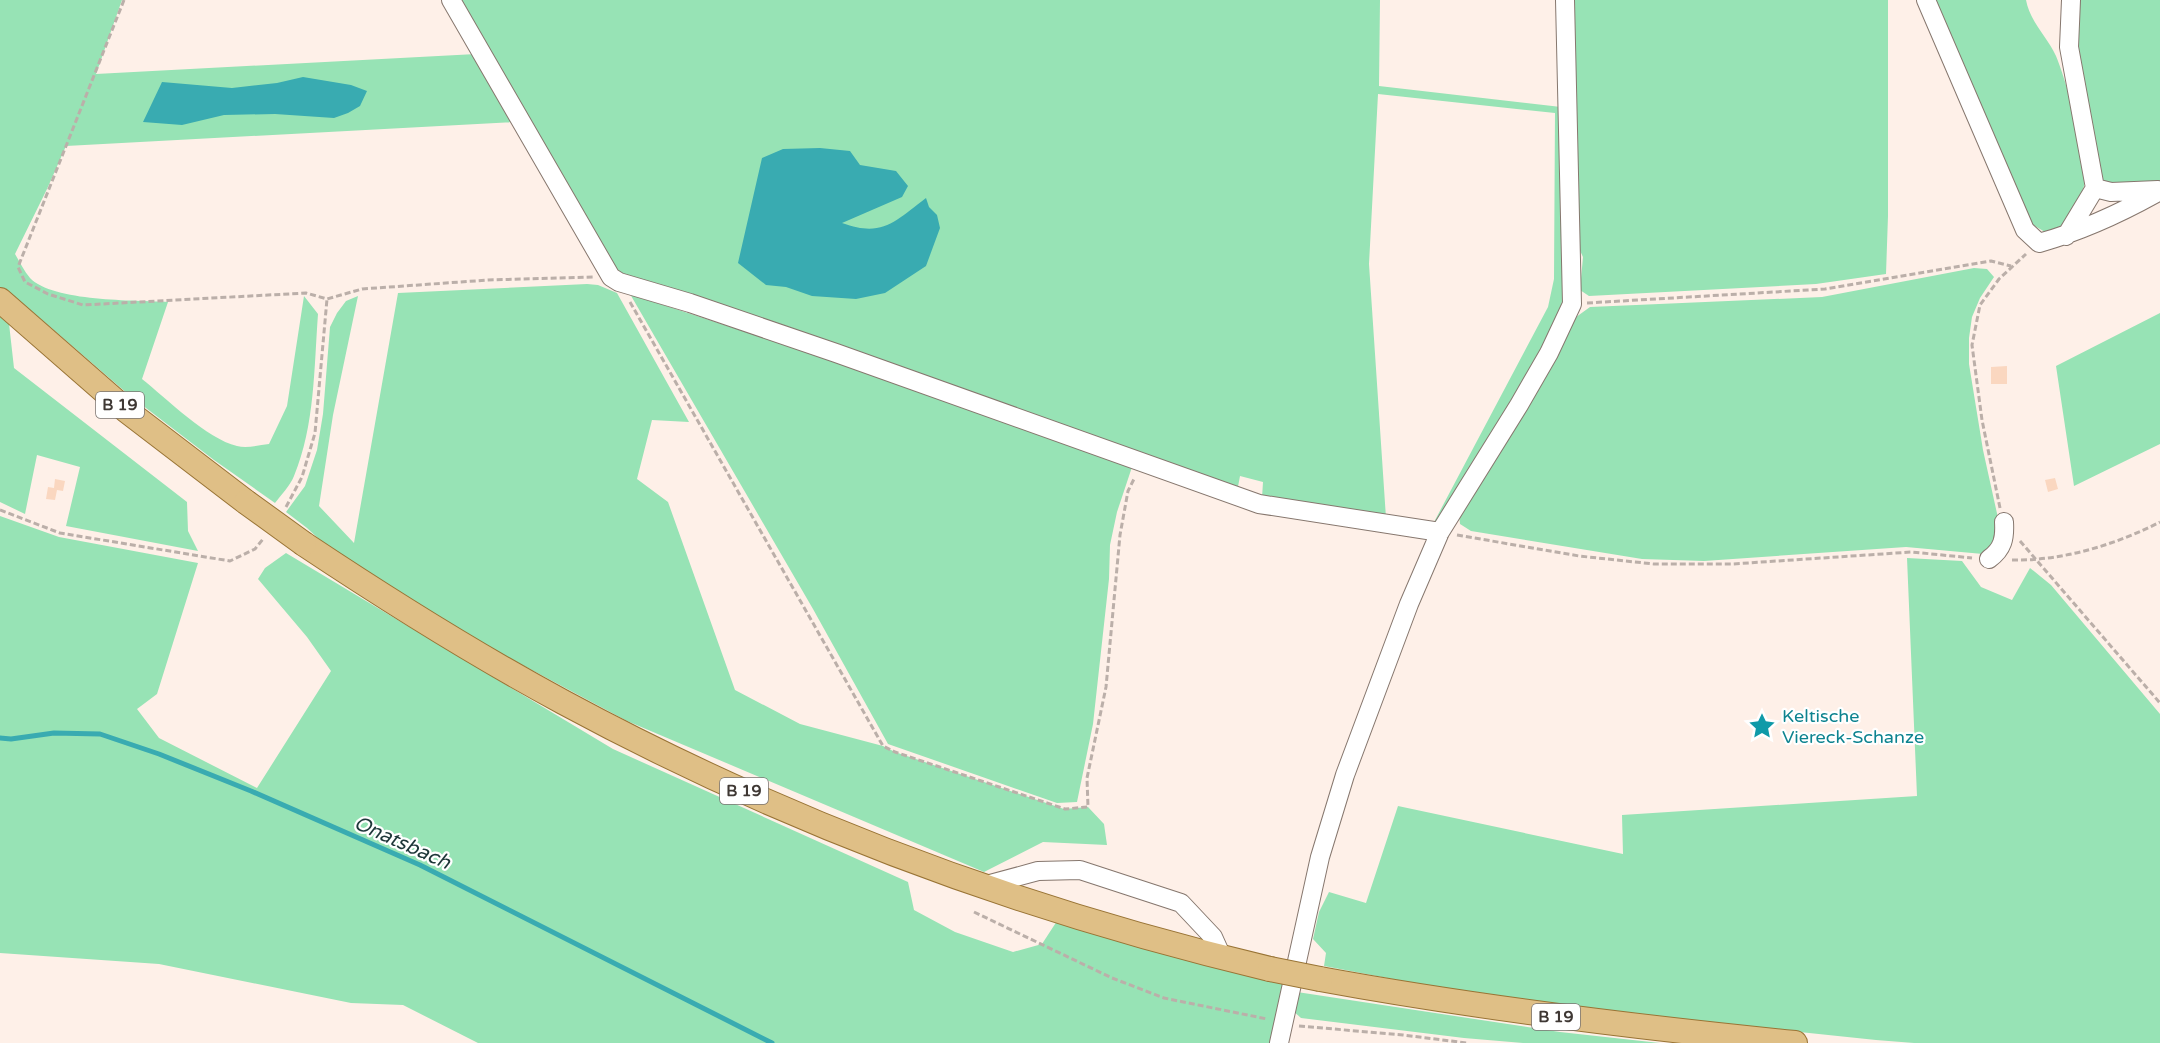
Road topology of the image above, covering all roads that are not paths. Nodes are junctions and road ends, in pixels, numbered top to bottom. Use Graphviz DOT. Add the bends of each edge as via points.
graph roads {
  1 [pos="451,0"];
  2 [pos="1565,0"];
  3 [pos="1926,0"];
  4 [pos="2071,0"];
  5 [pos="2095,188"];
  6 [pos="2160,190"];
  7 [pos="2066,236"];
  8 [pos="0,300"];
  9 [pos="2004,522"];
  10 [pos="1440,532"];
  11 [pos="1989,559"];
  12 [pos="983,886"];
  13 [pos="1222,957"];
  14 [pos="1281,1034"];
  15 [pos="1795,1043"];
  1 -- 10 [label="street" via="615,280 1259,504"];
  2 -- 10 [label="street" via="1572,304 1524,396"];
  3 -- 7 [label="street" via="2025,230 2039,243"];
  4 -- 5 [label="street" via="2069,47"];
  5 -- 6 [label="street" via="2111,192"];
  5 -- 7 [label="street"];
  6 -- 7 [label="street" via="2122,213"];
  8 -- 12 [label="main road, B 19, bridge" via="127,411 246,502 441,632 564,703 770,803"];
  9 -- 11 [label="street" via="1998,552"];
  10 -- 14 [label="street" via="1345,775 1320,857"];
  12 -- 13 [label="main road, B 19"];
  12 -- 13 [label="street" via="1038,870 1080,870 1181,903 1213,937"];
  13 -- 15 [label="main road, B 19, bridge" via="1414,997 1584,1021"];
}
